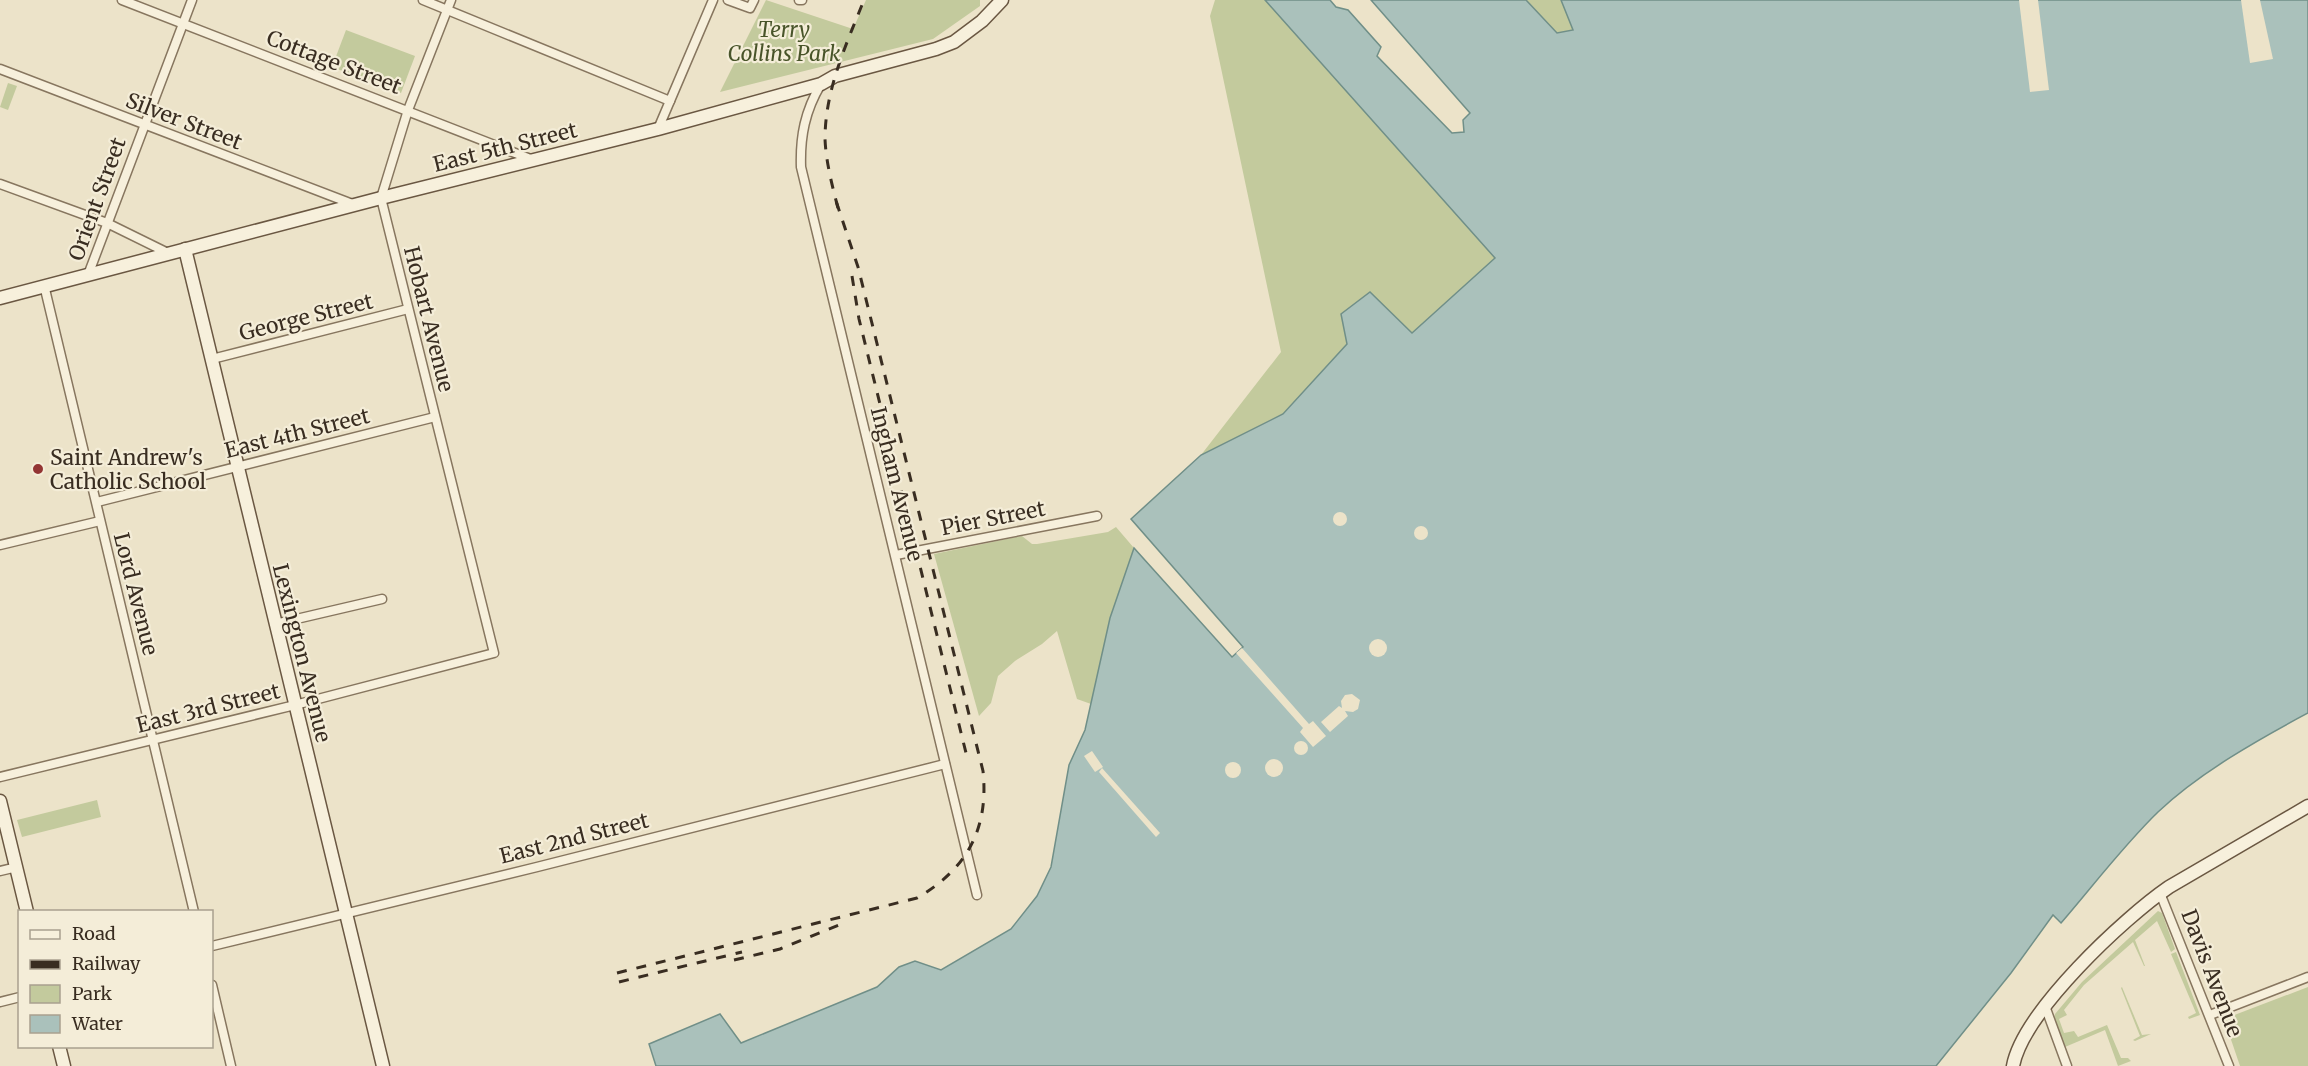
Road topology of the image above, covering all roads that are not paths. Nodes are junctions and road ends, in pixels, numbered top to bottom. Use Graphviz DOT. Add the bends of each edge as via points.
graph roads {
  1 [pos="122,0"];
  2 [pos="192,0"];
  3 [pos="423,0"];
  4 [pos="451,0"];
  5 [pos="712,0"];
  6 [pos="728,0"];
  7 [pos="1002,0"];
  8 [pos="752,4"];
  9 [pos="447,9"];
  10 [pos="183,23"];
  11 [pos="0,69"];
  12 [pos="821,84"];
  13 [pos="670,101"];
  14 [pos="408,110"];
  15 [pos="143,125"];
  16 [pos="658,129"];
  17 [pos="533,160"];
  18 [pos="0,184"];
  19 [pos="381,198"];
  20 [pos="356,206"];
  21 [pos="107,223"];
  22 [pos="185,249"];
  23 [pos="168,253"];
  24 [pos="88,275"];
  25 [pos="44,285"];
  26 [pos="0,298"];
  27 [pos="408,309"];
  28 [pos="212,359"];
  29 [pos="435,417"];
  30 [pos="237,466"];
  31 [pos="97,502"];
  32 [pos="1097,516"];
  33 [pos="100,521"];
  34 [pos="0,545"];
  35 [pos="896,555"];
  36 [pos="382,599"];
  37 [pos="275,624"];
  38 [pos="494,653"];
  39 [pos="295,705"];
  40 [pos="153,740"];
  41 [pos="945,764"];
  42 [pos="0,777"];
  43 [pos="0,801"];
  44 [pos="2308,806"];
  45 [pos="17,867"];
  46 [pos="0,871"];
  47 [pos="2160,893"];
  48 [pos="977,895"];
  49 [pos="27,910"];
  50 [pos="194,910"];
  51 [pos="345,913"];
  52 [pos="213,946"];
  53 [pos="2308,977"];
  54 [pos="213,989"];
  55 [pos="18,998"];
  56 [pos="0,1002"];
  57 [pos="2045,1006"];
  58 [pos="2210,1015"];
  59 [pos="59,1048"];
  60 [pos="64,1066"];
  61 [pos="231,1066"];
  62 [pos="383,1066"];
  63 [pos="2013,1066"];
  64 [pos="2067,1066"];
  65 [pos="2229,1066"];
  1 -- 10 [label="street, Cottage Street"];
  2 -- 10 [label="street, Orient Street"];
  3 -- 9 [label="street"];
  4 -- 9 [label="street"];
  5 -- 13 [label="street"];
  6 -- 8 [label="street"];
  7 -- 12 [label="street, East 5th Street" via="954,42 835,76"];
  9 -- 13 [label="street"];
  9 -- 14 [label="street"];
  10 -- 14 [label="street, Cottage Street"];
  10 -- 15 [label="street, Orient Street"];
  11 -- 15 [label="street, Silver Street"];
  12 -- 16 [label="street, East 5th Street"];
  12 -- 35 [label="street, Ingham Avenue" via="805,116 801,167"];
  13 -- 16 [label="street"];
  14 -- 17 [label="street, Cottage Street"];
  14 -- 19 [label="street"];
  15 -- 20 [label="street, Silver Street"];
  15 -- 21 [label="street, Orient Street"];
  16 -- 17 [label="street, East 5th Street"];
  17 -- 19 [label="street, East 5th Street"];
  18 -- 21 [label="street"];
  19 -- 20 [label="street, East 5th Street"];
  19 -- 27 [label="street, Hobart Avenue"];
  20 -- 22 [label="street, East 5th Street"];
  21 -- 23 [label="street"];
  21 -- 24 [label="street, Orient Street"];
  22 -- 23 [label="street, East 5th Street"];
  22 -- 28 [label="street, Lexington Avenue"];
  23 -- 24 [label="street, East 5th Street"];
  24 -- 25 [label="street, East 5th Street"];
  25 -- 26 [label="street, East 5th Street"];
  25 -- 31 [label="street, Lord Avenue"];
  27 -- 28 [label="street, George Street"];
  27 -- 29 [label="street, Hobart Avenue"];
  28 -- 30 [label="street, Lexington Avenue"];
  29 -- 30 [label="street, East 4th Street"];
  29 -- 38 [label="street, Hobart Avenue"];
  30 -- 31 [label="street, East 4th Street"];
  30 -- 37 [label="street, Lexington Avenue"];
  31 -- 33 [label="street, Lord Avenue"];
  32 -- 35 [label="street, Pier Street"];
  33 -- 34 [label="street"];
  33 -- 40 [label="street, Lord Avenue"];
  35 -- 41 [label="street, Ingham Avenue"];
  36 -- 37 [label="street"];
  37 -- 39 [label="street, Lexington Avenue"];
  38 -- 39 [label="street, East 3rd Street"];
  39 -- 40 [label="street, East 3rd Street"];
  39 -- 51 [label="street, Lexington Avenue"];
  40 -- 42 [label="street, East 3rd Street"];
  40 -- 50 [label="street, Lord Avenue"];
  41 -- 48 [label="street, Ingham Avenue"];
  41 -- 51 [label="street, East 2nd Street"];
  43 -- 45 [label="street"];
  44 -- 47 [label="street"];
  45 -- 46 [label="street"];
  45 -- 49 [label="street"];
  47 -- 57 [label="street" via="2089,956"];
  47 -- 58 [label="street, Davis Avenue"];
  51 -- 52 [label="street, East 2nd Street"];
  51 -- 62 [label="street, Lexington Avenue"];
  53 -- 58 [label="street"];
  54 -- 61 [label="street"];
  55 -- 56 [label="street"];
  57 -- 63 [label="street" via="2024,1036"];
  57 -- 64 [label="street"];
  58 -- 65 [label="street, Davis Avenue"];
  59 -- 60 [label="street"];
}
